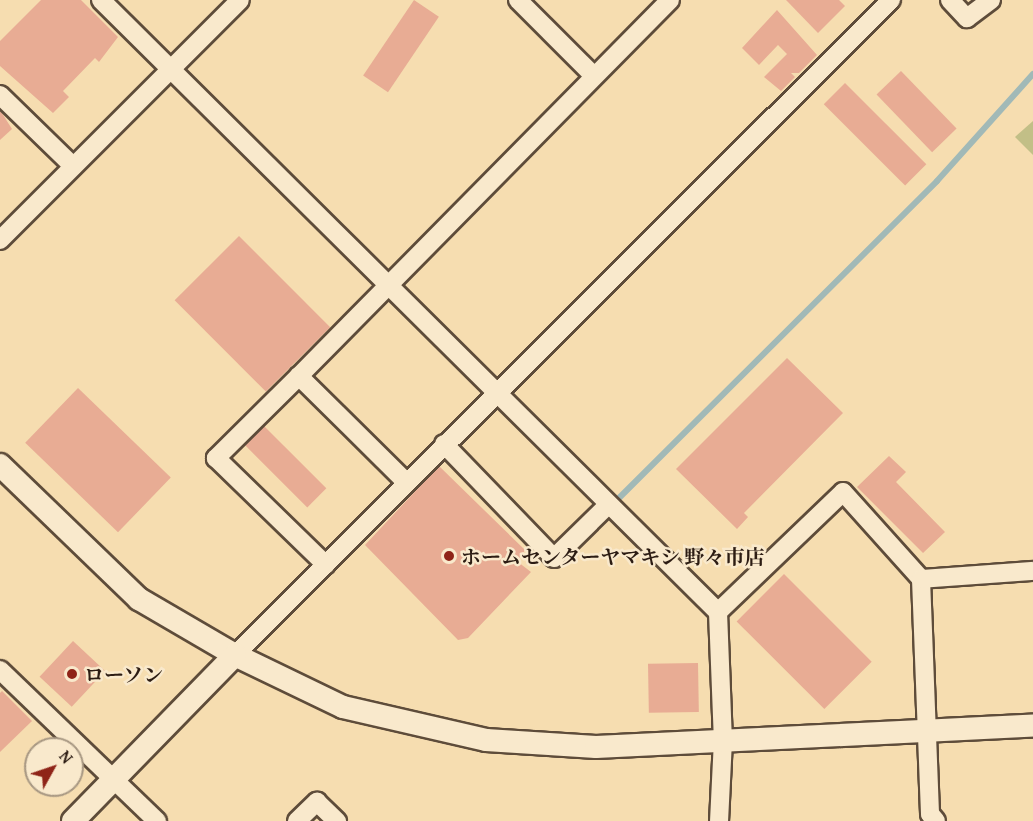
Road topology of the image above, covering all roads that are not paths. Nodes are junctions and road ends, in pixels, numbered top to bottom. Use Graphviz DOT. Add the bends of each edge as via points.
graph roads {
  1 [pos="101,0"];
  2 [pos="240,0"];
  3 [pos="518,0"];
  4 [pos="670,0"];
  5 [pos="891,0"];
  6 [pos="950,0"];
  7 [pos="991,0"];
  8 [pos="171,69"];
  9 [pos="594,76"];
  10 [pos="0,95"];
  11 [pos="73,166"];
  12 [pos="0,240"];
  13 [pos="387,286"];
  14 [pos="299,376"];
  15 [pos="498,393"];
  16 [pos="444,444"];
  17 [pos="0,465"];
  18 [pos="406,482"];
  19 [pos="607,506"];
  20 [pos="326,564"];
  21 [pos="1033,571"];
  22 [pos="921,579"];
  23 [pos="718,612"];
  24 [pos="235,655"];
  25 [pos="0,670"];
  26 [pos="1033,726"];
  27 [pos="929,731"];
  28 [pos="723,740"];
  29 [pos="115,779"];
  30 [pos="73,821"];
  31 [pos="157,821"];
  32 [pos="297,821"];
  33 [pos="337,821"];
  34 [pos="719,821"];
  35 [pos="936,821"];
  1 -- 8 [label="street"];
  2 -- 8 [label="street"];
  3 -- 9 [label="street"];
  4 -- 9 [label="street"];
  5 -- 15 [label="street"];
  6 -- 7 [label="street" via="966,18"];
  8 -- 11 [label="street"];
  8 -- 13 [label="street"];
  9 -- 13 [label="street"];
  10 -- 11 [label="street"];
  11 -- 12 [label="street"];
  13 -- 14 [label="street"];
  13 -- 15 [label="street"];
  14 -- 18 [label="street"];
  14 -- 20 [label="street" via="216,458"];
  15 -- 16 [label="street"];
  15 -- 19 [label="street"];
  16 -- 18 [label="street"];
  16 -- 19 [label="street" via="554,558"];
  17 -- 24 [label="street" via="140,599"];
  18 -- 20 [label="street"];
  19 -- 23 [label="street"];
  20 -- 24 [label="street"];
  21 -- 22 [label="street"];
  22 -- 23 [label="street" via="843,492"];
  22 -- 27 [label="street"];
  23 -- 28 [label="street"];
  24 -- 28 [label="street" via="343,707 486,740 596,747"];
  24 -- 29 [label="street"];
  25 -- 29 [label="street"];
  26 -- 27 [label="street"];
  27 -- 28 [label="street"];
  27 -- 35 [label="street" via="930,814"];
  28 -- 34 [label="street"];
  29 -- 30 [label="street"];
  29 -- 31 [label="street"];
  32 -- 33 [label="street" via="317,802"];
}
